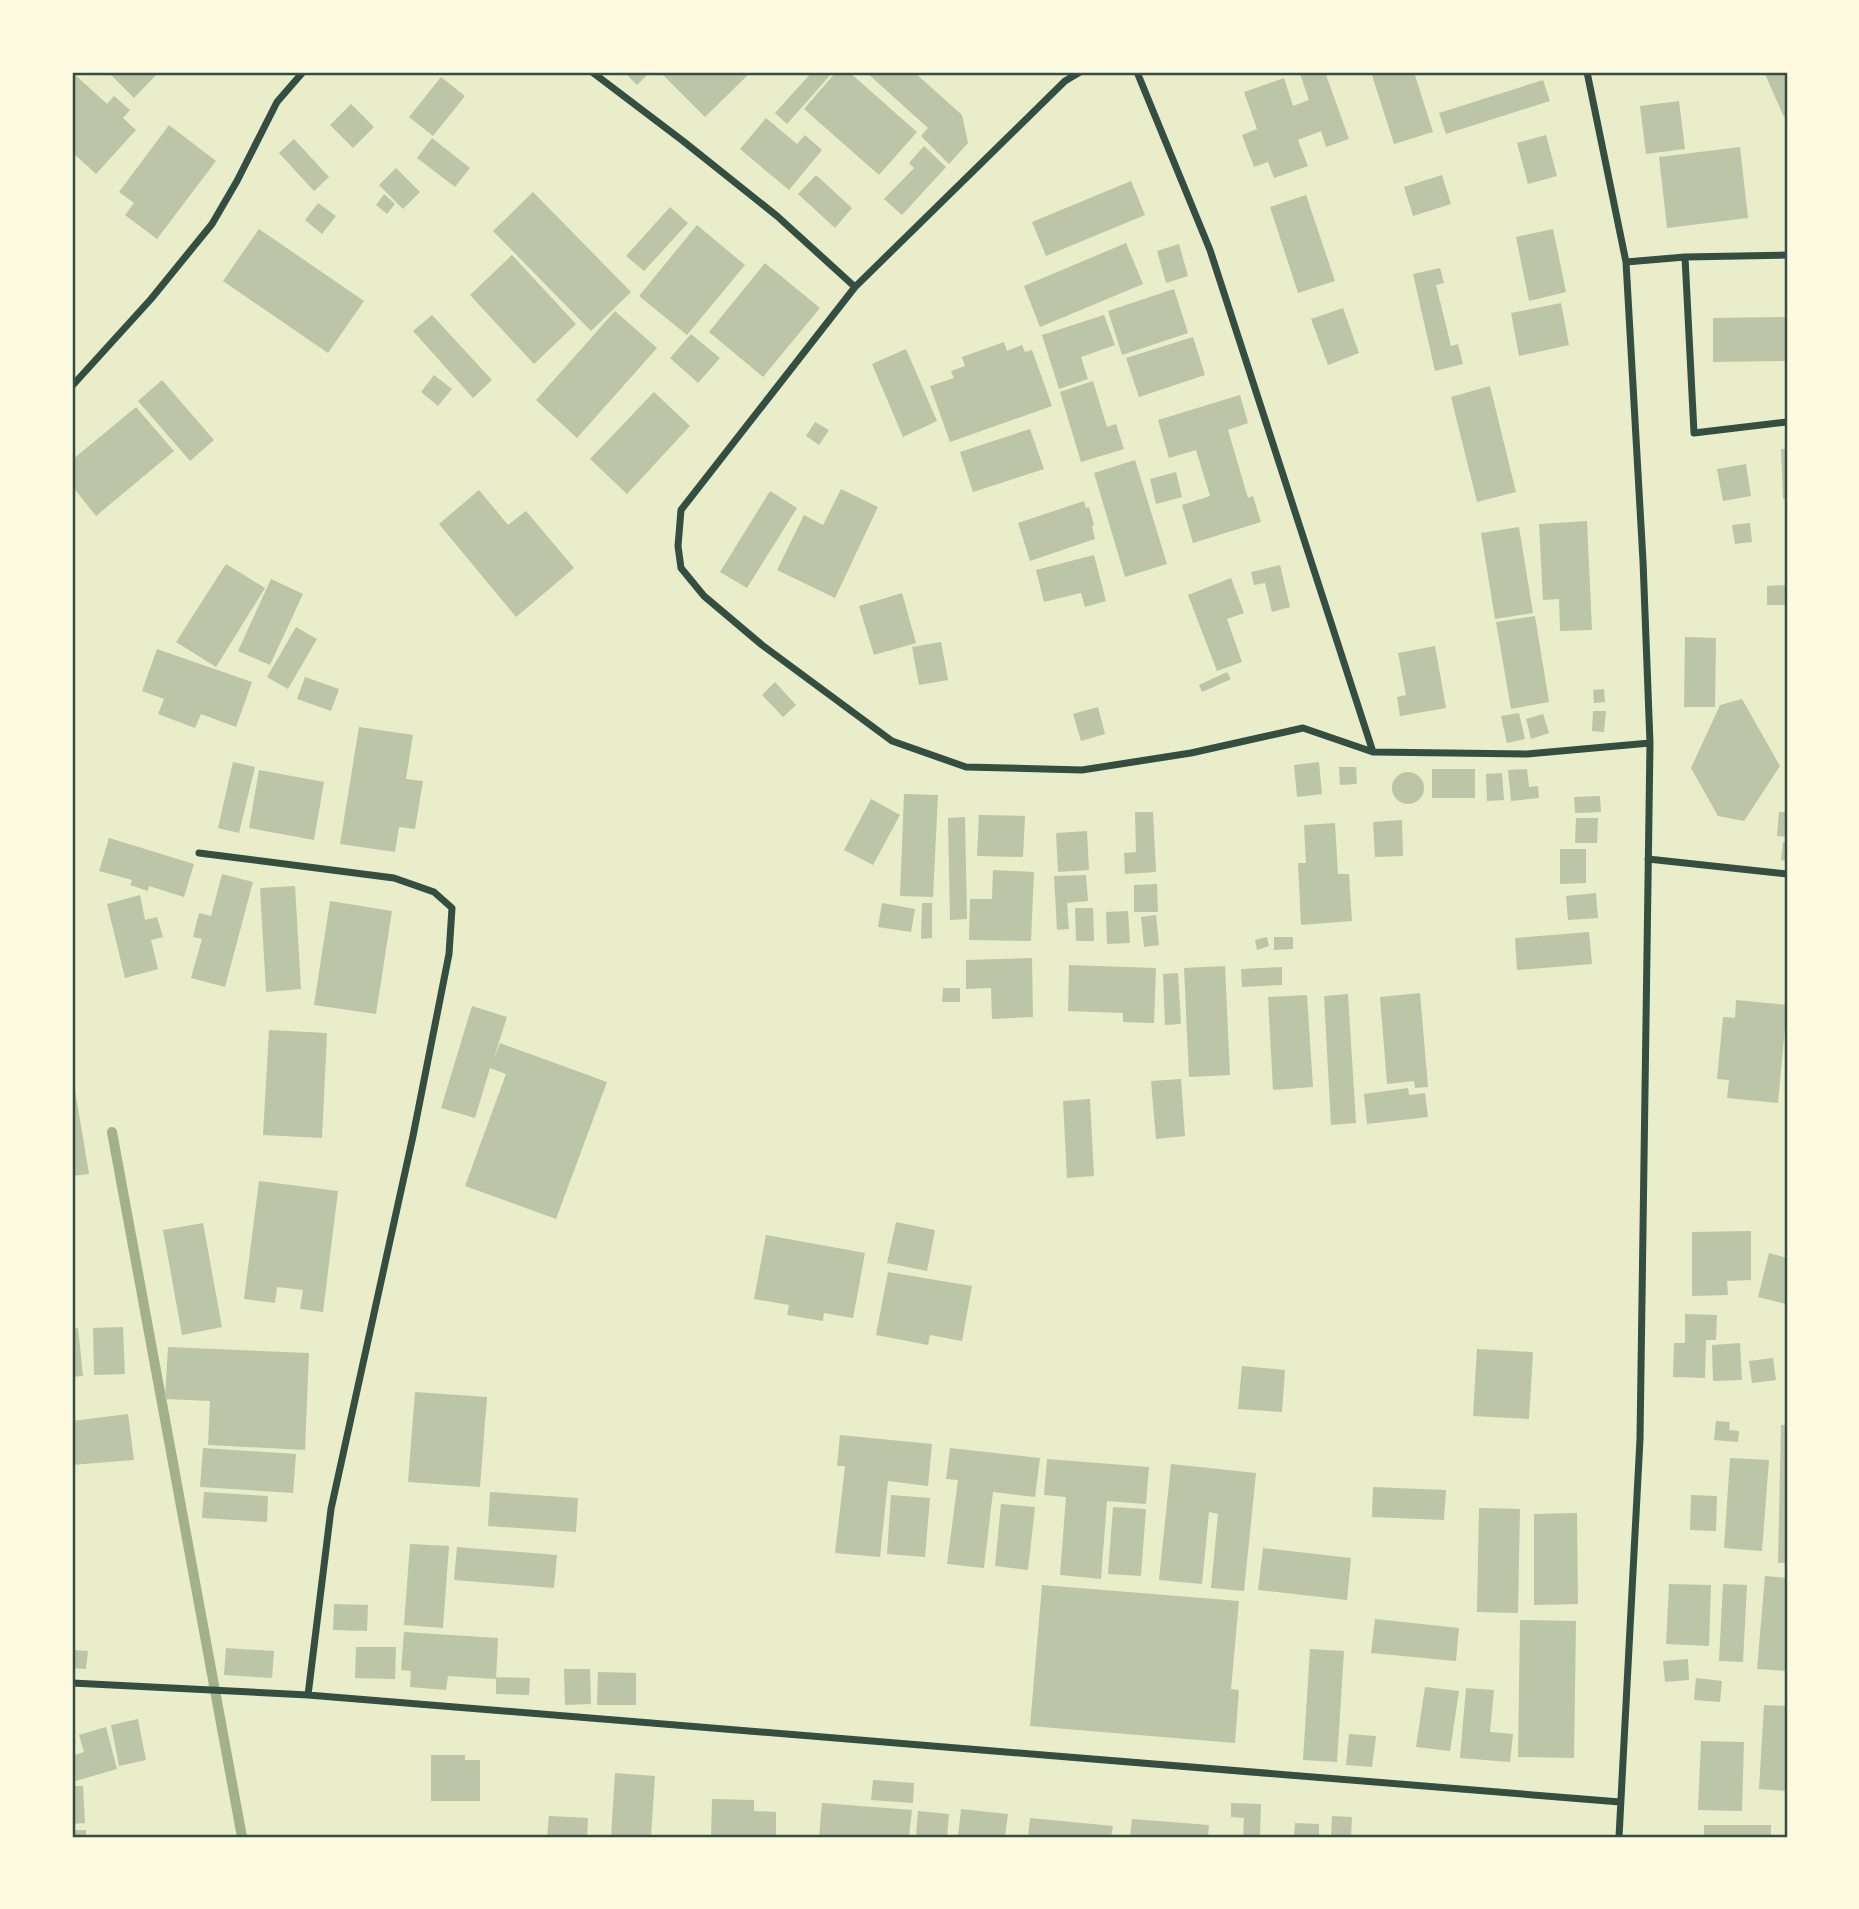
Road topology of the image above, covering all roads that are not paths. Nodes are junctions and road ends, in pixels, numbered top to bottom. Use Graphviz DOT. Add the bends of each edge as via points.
graph roads {
  1 [pos="303,72"];
  2 [pos="592,72"];
  3 [pos="1080,72"];
  4 [pos="1138,72"];
  5 [pos="1587,72"];
  6 [pos="1787,255"];
  7 [pos="1685,257"];
  8 [pos="1626,262"];
  9 [pos="855,287"];
  10 [pos="72,386"];
  11 [pos="1787,422"];
  12 [pos="1650,743"];
  13 [pos="1373,752"];
  14 [pos="199,853"];
  15 [pos="1648,859"];
  16 [pos="1787,874"];
  17 [pos="72,1684"];
  18 [pos="308,1695"];
  19 [pos="1620,1802"];
  20 [pos="1619,1837"];
  1 -- 10 [label="street" via="277,102 212,224"];
  2 -- 9 [label="street" via="777,216"];
  3 -- 9 [label="street" via="1065,81"];
  4 -- 13 [label="street" via="1210,250"];
  5 -- 8 [label="street"];
  6 -- 7 [label="street"];
  7 -- 8 [label="street"];
  7 -- 11 [label="street" via="1694,433"];
  8 -- 12 [label="street"];
  9 -- 13 [label="street" via="681,510 681,568 704,596 892,741 966,767 1082,770 1191,753 1303,728"];
  12 -- 13 [label="street" via="1527,754"];
  12 -- 15 [label="street"];
  14 -- 18 [label="street" via="394,878 434,892 452,908 449,954 415,1123 331,1509"];
  15 -- 16 [label="street"];
  15 -- 19 [label="street" via="1640,1439"];
  17 -- 18 [label="street"];
  18 -- 19 [label="street"];
  19 -- 20 [label="street"];
}
